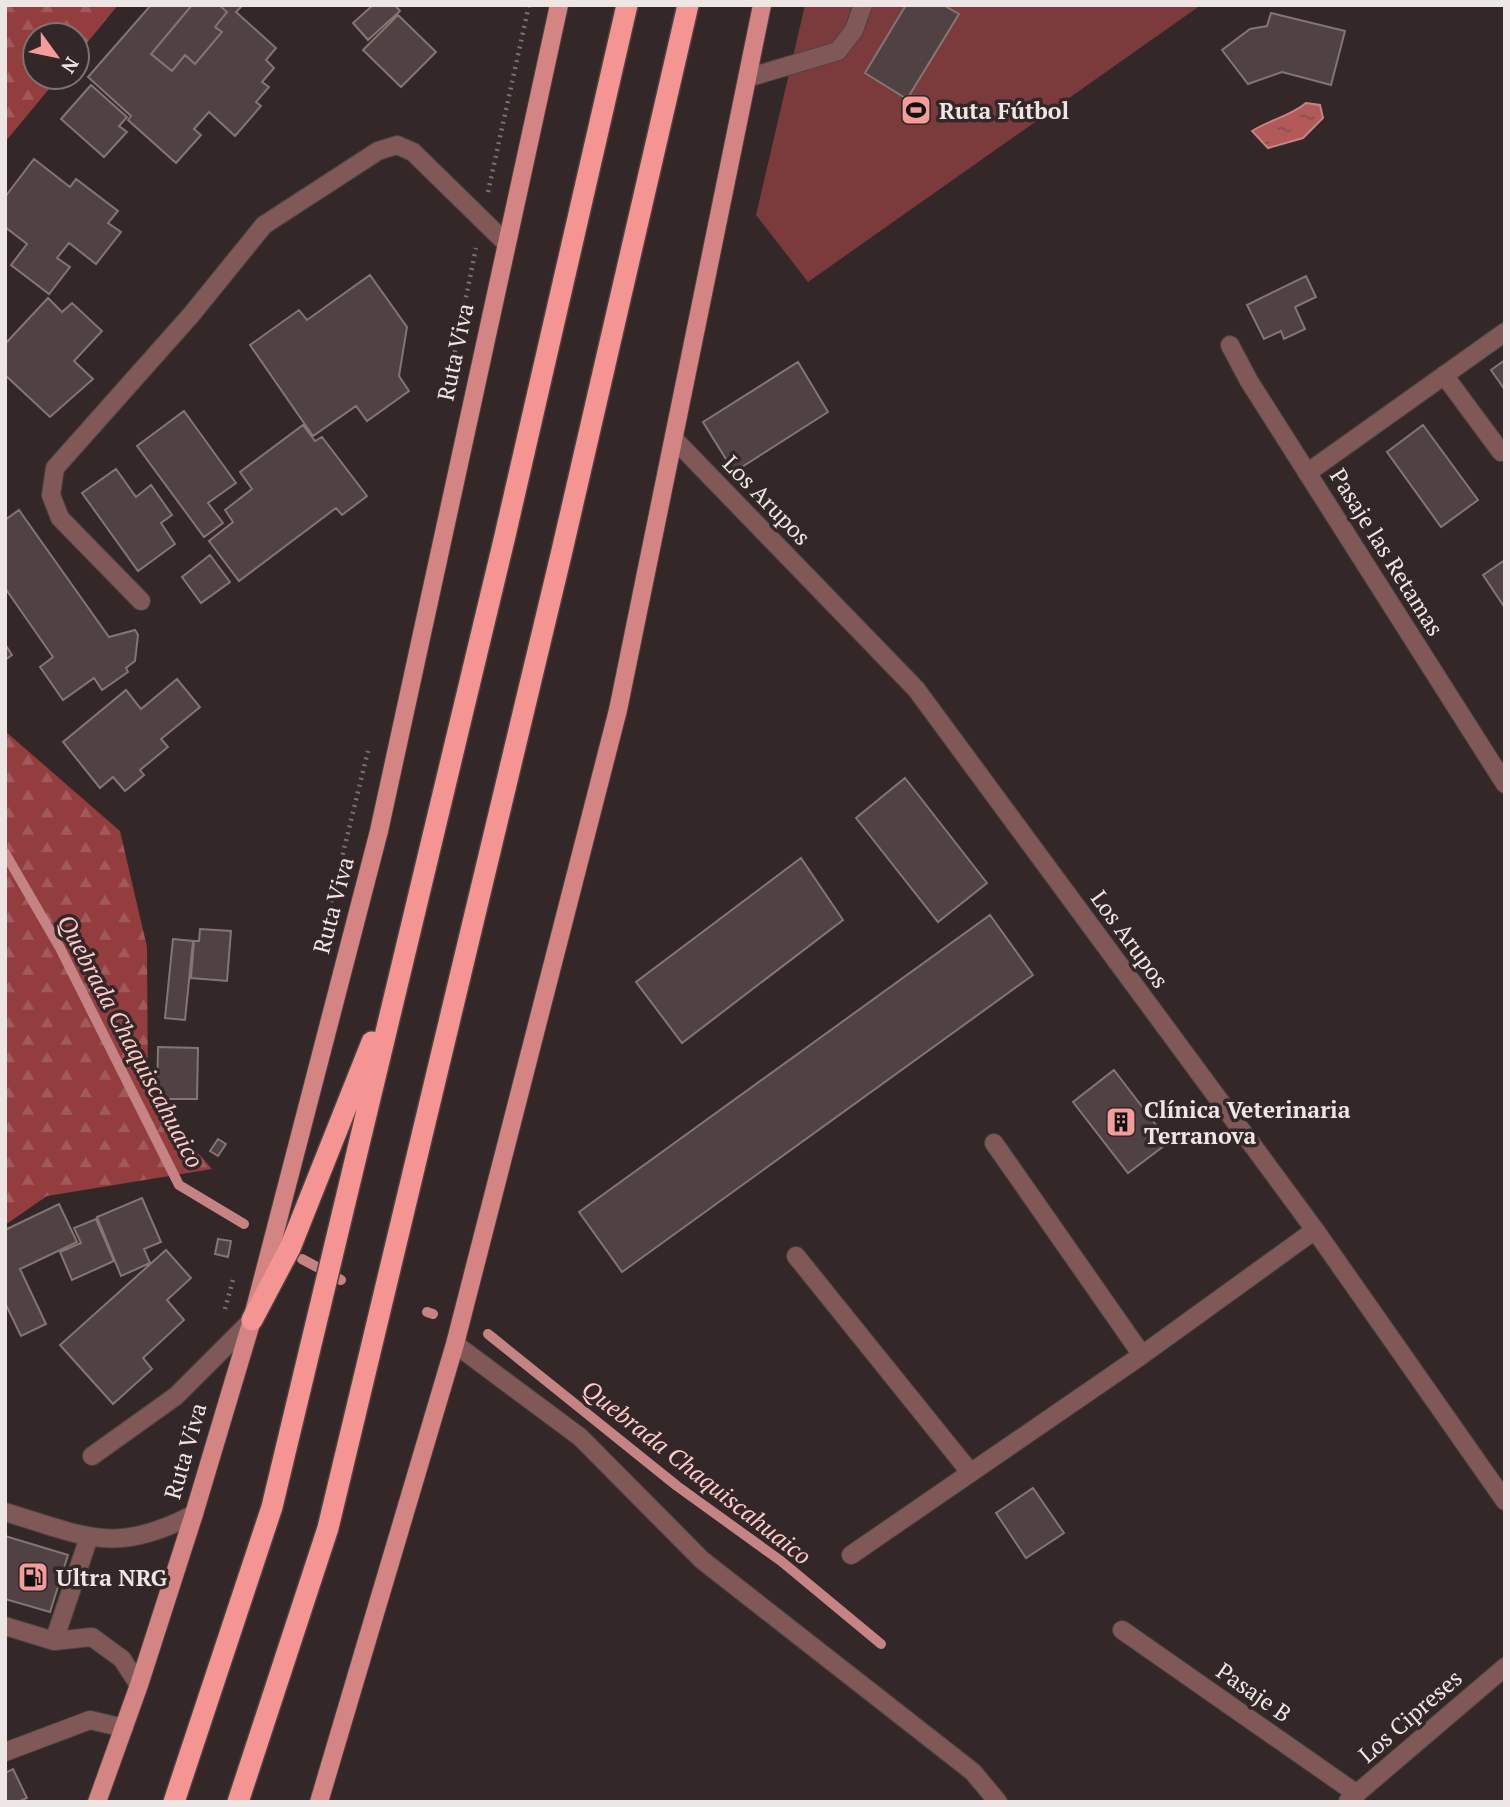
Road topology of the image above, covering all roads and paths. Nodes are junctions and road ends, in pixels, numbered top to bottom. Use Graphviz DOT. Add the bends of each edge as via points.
graph roads {
  1 [pos="529,5"];
  2 [pos="559,5"];
  3 [pos="627,5"];
  4 [pos="688,5"];
  5 [pos="762,5"];
  6 [pos="863,5"];
  7 [pos="747,78"];
  8 [pos="482,220"];
  9 [pos="505,242"];
  10 [pos="1505,332"];
  11 [pos="1230,345"];
  12 [pos="1444,375"];
  13 [pos="449,379"];
  14 [pos="675,440"];
  15 [pos="1501,452"];
  16 [pos="1307,472"];
  17 [pos="141,601"];
  18 [pos="370,740"];
  19 [pos="1505,784"];
  20 [pos="319,952"];
  21 [pos="401,969"];
  22 [pos="994,1143"];
  23 [pos="1315,1230"];
  24 [pos="796,1256"];
  25 [pos="236,1271"];
  26 [pos="225,1310"];
  27 [pos="251,1320"];
  28 [pos="455,1344"];
  29 [pos="1142,1355"];
  30 [pos="92,1456"];
  31 [pos="970,1472"];
  32 [pos="1505,1501"];
  33 [pos="5,1512"];
  34 [pos="194,1514"];
  35 [pos="89,1537"];
  36 [pos="851,1555"];
  37 [pos="5,1626"];
  38 [pos="1122,1630"];
  39 [pos="54,1641"];
  40 [pos="1505,1667"];
  41 [pos="139,1685"];
  42 [pos="124,1728"];
  43 [pos="5,1752"];
  44 [pos="1352,1798"];
  45 [pos="97,1802"];
  46 [pos="174,1802"];
  47 [pos="239,1802"];
  48 [pos="319,1802"];
  49 [pos="998,1802"];
  1 -- 8 [label="path"];
  2 -- 9 [label="main road, Ruta Viva"];
  3 -- 21 [label="highway"];
  4 -- 47 [label="highway" via="328,1528"];
  5 -- 7 [label="main road"];
  6 -- 7 [label="street" via="854,30 838,51"];
  7 -- 14 [label="main road"];
  8 -- 9 [label="street"];
  8 -- 13 [label="path"];
  8 -- 17 [label="street" via="413,152 397,145 378,151 264,225 55,468 51,495 60,518"];
  9 -- 27 [label="main road, Ruta Viva" via="379,831"];
  10 -- 12 [label="street"];
  11 -- 16 [label="street, Pasaje las Retamas"];
  12 -- 15 [label="street"];
  12 -- 16 [label="street"];
  14 -- 23 [label="street, Los Arupos" via="916,689"];
  14 -- 28 [label="main road" via="618,710"];
  16 -- 19 [label="street, Pasaje las Retamas"];
  18 -- 20 [label="path"];
  21 -- 27 [label="highway" via="290,1248"];
  21 -- 46 [label="highway" via="272,1507"];
  22 -- 29 [label="street"];
  23 -- 29 [label="street"];
  23 -- 32 [label="street, Los Arupos"];
  24 -- 31 [label="street"];
  25 -- 26 [label="path"];
  27 -- 30 [label="street" via="176,1395"];
  27 -- 34 [label="main road, Ruta Viva"];
  28 -- 48 [label="main road"];
  28 -- 49 [label="street" via="580,1437 702,1560 973,1772"];
  29 -- 31 [label="street"];
  31 -- 36 [label="street"];
  33 -- 35 [label="street"];
  34 -- 35 [label="street" via="162,1531 125,1540"];
  34 -- 41 [label="main road, Ruta Viva"];
  35 -- 39 [label="street"];
  37 -- 39 [label="street"];
  38 -- 44 [label="street, Pasaje B"];
  39 -- 41 [label="street" via="92,1637 122,1659"];
  40 -- 44 [label="street, Los Cipreses"];
  41 -- 42 [label="main road, Ruta Viva"];
  42 -- 43 [label="street" via="90,1720"];
  42 -- 45 [label="main road, Ruta Viva"];
}
